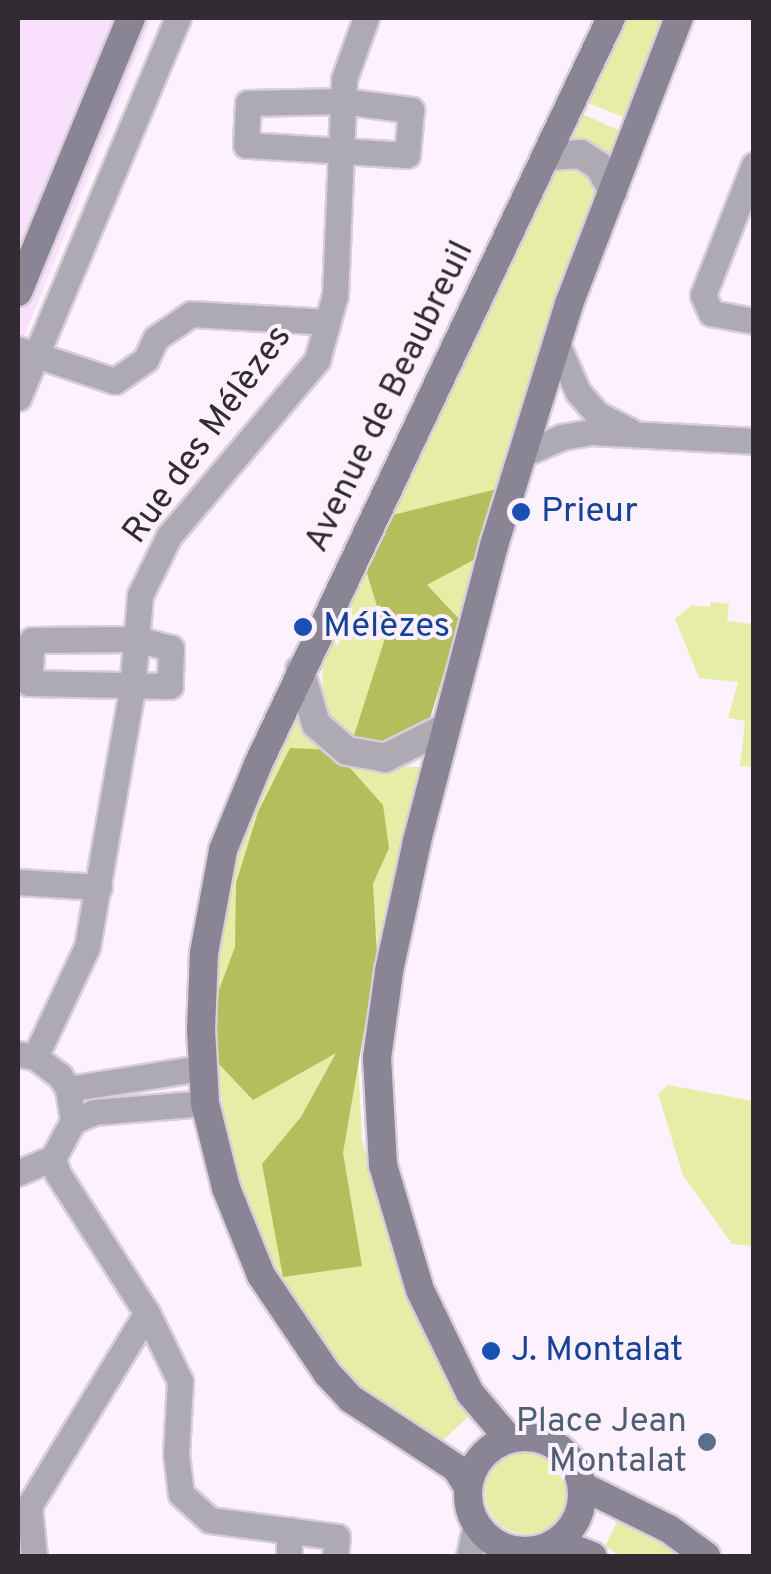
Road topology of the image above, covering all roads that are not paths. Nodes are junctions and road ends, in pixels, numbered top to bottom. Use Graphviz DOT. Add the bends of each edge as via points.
graph roads {
  1 [pos="131,18"];
  2 [pos="178,18"];
  3 [pos="366,18"];
  4 [pos="611,18"];
  5 [pos="679,18"];
  6 [pos="343,101"];
  7 [pos="341,153"];
  8 [pos="546,156"];
  9 [pos="754,165"];
  10 [pos="613,191"];
  11 [pos="18,292"];
  12 [pos="328,322"];
  13 [pos="754,322"];
  14 [pos="557,344"];
  15 [pos="26,353"];
  16 [pos="18,398"];
  17 [pos="638,434"];
  18 [pos="754,441"];
  19 [pos="523,454"];
  20 [pos="136,638"];
  21 [pos="300,670"];
  22 [pos="132,688"];
  23 [pos="445,728"];
  24 [pos="18,882"];
  25 [pos="100,888"];
  26 [pos="26,1056"];
  27 [pos="201,1068"];
  28 [pos="68,1089"];
  29 [pos="204,1102"];
  30 [pos="73,1121"];
  31 [pos="54,1158"];
  32 [pos="18,1173"];
  33 [pos="148,1313"];
  34 [pos="510,1439"];
  35 [pos="582,1486"];
  36 [pos="468,1487"];
  37 [pos="24,1506"];
  38 [pos="476,1524"];
  39 [pos="556,1542"];
  40 [pos="289,1544"];
  41 [pos="514,1554"];
  42 [pos="34,1556"];
  43 [pos="335,1556"];
  44 [pos="469,1556"];
  45 [pos="592,1556"];
  46 [pos="706,1556"];
  1 -- 11 [label="main road"];
  2 -- 15 [label="street"];
  3 -- 6 [label="street, Rue des Mélèzes"];
  4 -- 8 [label="main road, Avenue de Beaubreuil"];
  5 -- 10 [label="main road"];
  6 -- 7 [label="street, Rue des Mélèzes"];
  6 -- 7 [label="street" via="411,110 406,155"];
  6 -- 7 [label="street" via="248,103 246,145"];
  7 -- 12 [label="street, Rue des Mélèzes" via="336,296"];
  8 -- 10 [label="street" via="580,154 599,166"];
  8 -- 21 [label="main road, Avenue de Beaubreuil"];
  9 -- 13 [label="street" via="702,294 711,313"];
  10 -- 14 [label="main road"];
  12 -- 15 [label="street" via="191,314 169,326 133,372 115,381"];
  12 -- 20 [label="street, Rue des Mélèzes" via="317,360 169,536 140,595"];
  14 -- 17 [label="street" via="578,392 597,414"];
  14 -- 19 [label="main road"];
  15 -- 16 [label="street"];
  17 -- 18 [label="street"];
  17 -- 19 [label="street" via="590,432"];
  19 -- 23 [label="main road"];
  20 -- 22 [label="street, Rue des Mélèzes"];
  20 -- 22 [label="street" via="171,648 170,686"];
  20 -- 22 [label="street" via="32,640 29,683"];
  21 -- 23 [label="street" via="316,724 347,751 384,758"];
  21 -- 27 [label="main road, Avenue de Beaubreuil" via="223,850 204,953"];
  22 -- 25 [label="street, Rue des Mélèzes"];
  23 -- 34 [label="main road" via="383,1006 378,1136 420,1290 470,1393"];
  24 -- 25 [label="street"];
  25 -- 26 [label="street, Rue des Mélèzes" via="87,948"];
  26 -- 28 [label="street" via="49,1065"];
  27 -- 28 [label="street"];
  27 -- 29 [label="main road, Avenue de Beaubreuil"];
  28 -- 30 [label="street"];
  29 -- 30 [label="street" via="94,1112"];
  29 -- 36 [label="main road, Avenue de Beaubreuil" via="226,1188 261,1274 327,1373 384,1424 456,1468"];
  30 -- 31 [label="street"];
  31 -- 32 [label="street"];
  31 -- 33 [label="street"];
  33 -- 37 [label="street"];
  33 -- 40 [label="street" via="180,1381 181,1494 210,1520"];
  34 -- 35 [label="main road" via="526,1436 558,1448"];
  34 -- 36 [label="main road" via="481,1456"];
  35 -- 39 [label="main road" via="577,1518"];
  35 -- 46 [label="main road" via="669,1529"];
  36 -- 38 [label="main road"];
  37 -- 42 [label="street"];
  38 -- 41 [label="main road"];
  38 -- 44 [label="street"];
  39 -- 41 [label="main road"];
  39 -- 45 [label="main road"];
  40 -- 43 [label="street" via="337,1536"];
}
